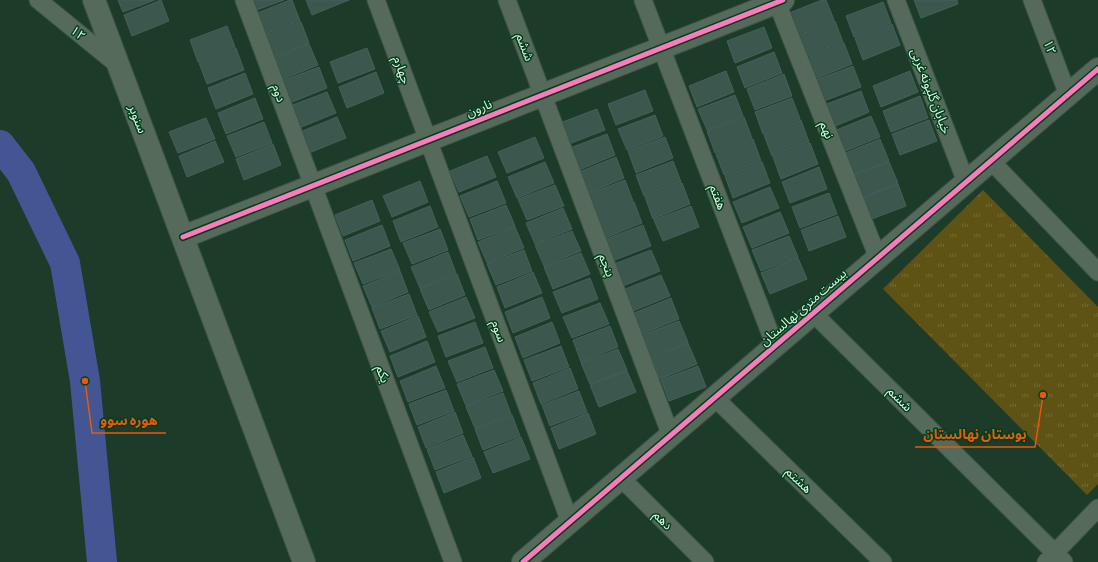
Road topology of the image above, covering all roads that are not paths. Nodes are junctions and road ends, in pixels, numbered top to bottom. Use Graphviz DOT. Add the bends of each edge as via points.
graph roads {
  1 [pos="38,0"];
  2 [pos="94,0"];
  3 [pos="244,0"];
  4 [pos="376,0"];
  5 [pos="507,0"];
  6 [pos="643,0"];
  7 [pos="896,0"];
  8 [pos="1032,0"];
  9 [pos="778,1"];
  10 [pos="661,48"];
  11 [pos="119,66"];
  12 [pos="1098,70"];
  13 [pos="543,95"];
  14 [pos="1068,95"];
  15 [pos="428,140"];
  16 [pos="991,161"];
  17 [pos="966,182"];
  18 [pos="313,186"];
  19 [pos="183,237"];
  20 [pos="878,258"];
  21 [pos="1098,272"];
  22 [pos="813,313"];
  23 [pos="774,346"];
  24 [pos="715,398"];
  25 [pos="671,436"];
  26 [pos="621,478"];
  27 [pos="1098,508"];
  28 [pos="570,522"];
  29 [pos="1055,559"];
  30 [pos="304,562"];
  31 [pos="453,562"];
  32 [pos="523,562"];
  33 [pos="705,562"];
  34 [pos="883,562"];
  1 -- 11 [label="street, ۱۲"];
  2 -- 11 [label="street, سنوبر"];
  3 -- 18 [label="street, دوم"];
  4 -- 15 [label="street, چهارم"];
  5 -- 13 [label="street, ششم"];
  6 -- 10 [label="street"];
  7 -- 17 [label="street, خیابان گلپونه غربی"];
  8 -- 14 [label="street, ۱۲"];
  9 -- 10 [label="street, نارون"];
  9 -- 20 [label="street, نهم"];
  10 -- 13 [label="street, نارون"];
  10 -- 23 [label="street, هفتم"];
  11 -- 19 [label="street, سنوبر"];
  12 -- 14 [label="street, بیست متری نهالستان"];
  13 -- 15 [label="street, نارون"];
  13 -- 25 [label="street, پنجم"];
  14 -- 16 [label="street, بیست متری نهالستان"];
  15 -- 18 [label="street, نارون"];
  15 -- 28 [label="street, سوم"];
  16 -- 17 [label="street, بیست متری نهالستان"];
  16 -- 21 [label="street"];
  17 -- 20 [label="street, بیست متری نهالستان"];
  18 -- 19 [label="street, نارون"];
  18 -- 31 [label="street, یکم"];
  19 -- 30 [label="street, سنوبر"];
  20 -- 22 [label="street, بیست متری نهالستان"];
  22 -- 23 [label="street, بیست متری نهالستان"];
  22 -- 29 [label="street, ششم"];
  23 -- 24 [label="street, بیست متری نهالستان"];
  24 -- 25 [label="street, بیست متری نهالستان"];
  24 -- 34 [label="street, هشتم"];
  25 -- 26 [label="street, بیست متری نهالستان"];
  26 -- 28 [label="street, بیست متری نهالستان"];
  26 -- 33 [label="street, دهم"];
  27 -- 29 [label="street"];
  28 -- 32 [label="street, بیست متری نهالستان"];
}
